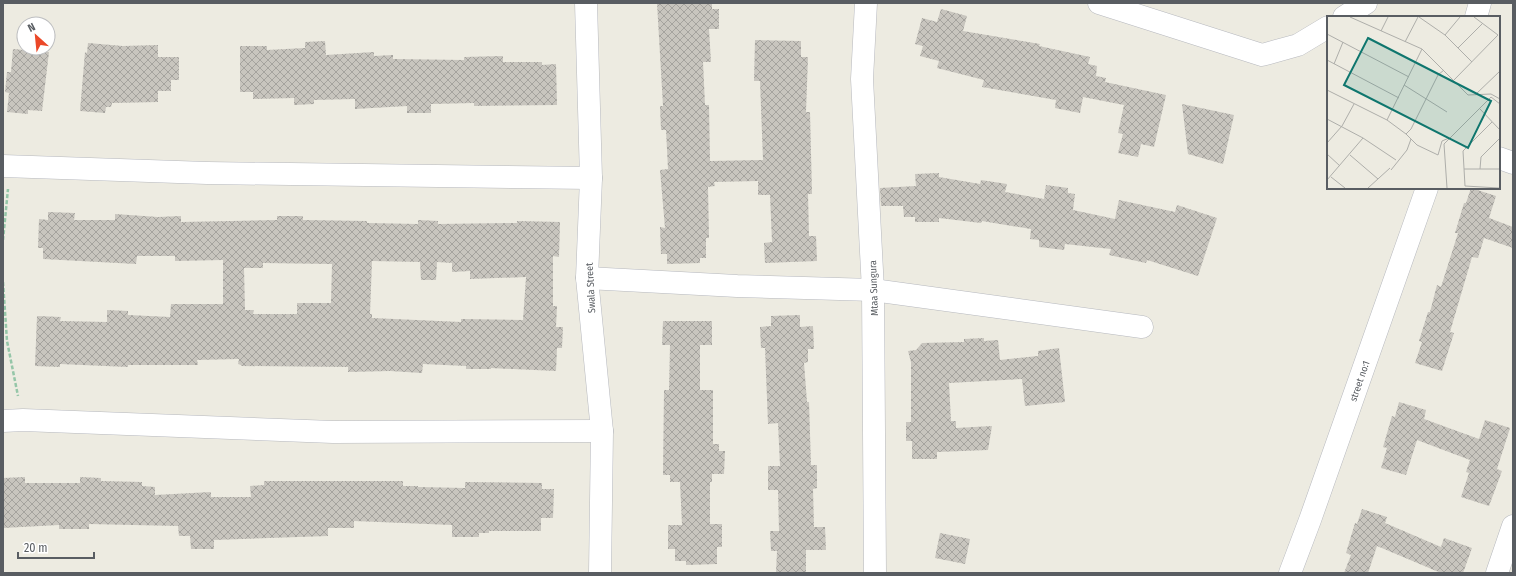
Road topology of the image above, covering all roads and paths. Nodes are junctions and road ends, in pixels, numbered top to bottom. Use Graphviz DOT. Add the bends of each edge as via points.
graph roads {
  1 [pos="586,3"];
  2 [pos="866,3"];
  3 [pos="1099,3"];
  4 [pos="1337,3"];
  5 [pos="1366,3"];
  6 [pos="1480,3"];
  7 [pos="1332,16"];
  8 [pos="1346,16"];
  9 [pos="1476,16"];
  10 [pos="1327,28"];
  11 [pos="1500,158"];
  12 [pos="1513,163"];
  13 [pos="7,166"];
  14 [pos="591,178"];
  15 [pos="1427,189"];
  16 [pos="3,240"];
  17 [pos="587,278"];
  18 [pos="3,282"];
  19 [pos="873,290"];
  20 [pos="1142,327"];
  21 [pos="13,420"];
  22 [pos="602,431"];
  23 [pos="1513,526"];
  24 [pos="600,573"];
  25 [pos="875,573"];
  26 [pos="1290,573"];
  27 [pos="1497,573"];
  1 -- 14 [label="street, Swala Street"];
  2 -- 19 [label="street, Mtaa Sungura" via="862,79"];
  3 -- 10 [label="street" via="1262,55 1298,45"];
  4 -- 7 [label="street"];
  5 -- 8 [label="street"];
  6 -- 9 [label="street"];
  11 -- 12 [label="street"];
  13 -- 14 [label="street" via="208,174"];
  13 -- 16 [label="path"];
  14 -- 17 [label="street, Swala Street"];
  15 -- 26 [label="street, street no:1"];
  17 -- 19 [label="street"];
  17 -- 22 [label="street, Swala Street"];
  18 -- 21 [label="path"];
  19 -- 20 [label="street"];
  19 -- 25 [label="street, Mtaa Sungura"];
  21 -- 22 [label="street" via="333,432"];
  22 -- 24 [label="street, Swala Street"];
  23 -- 27 [label="street"];
}
